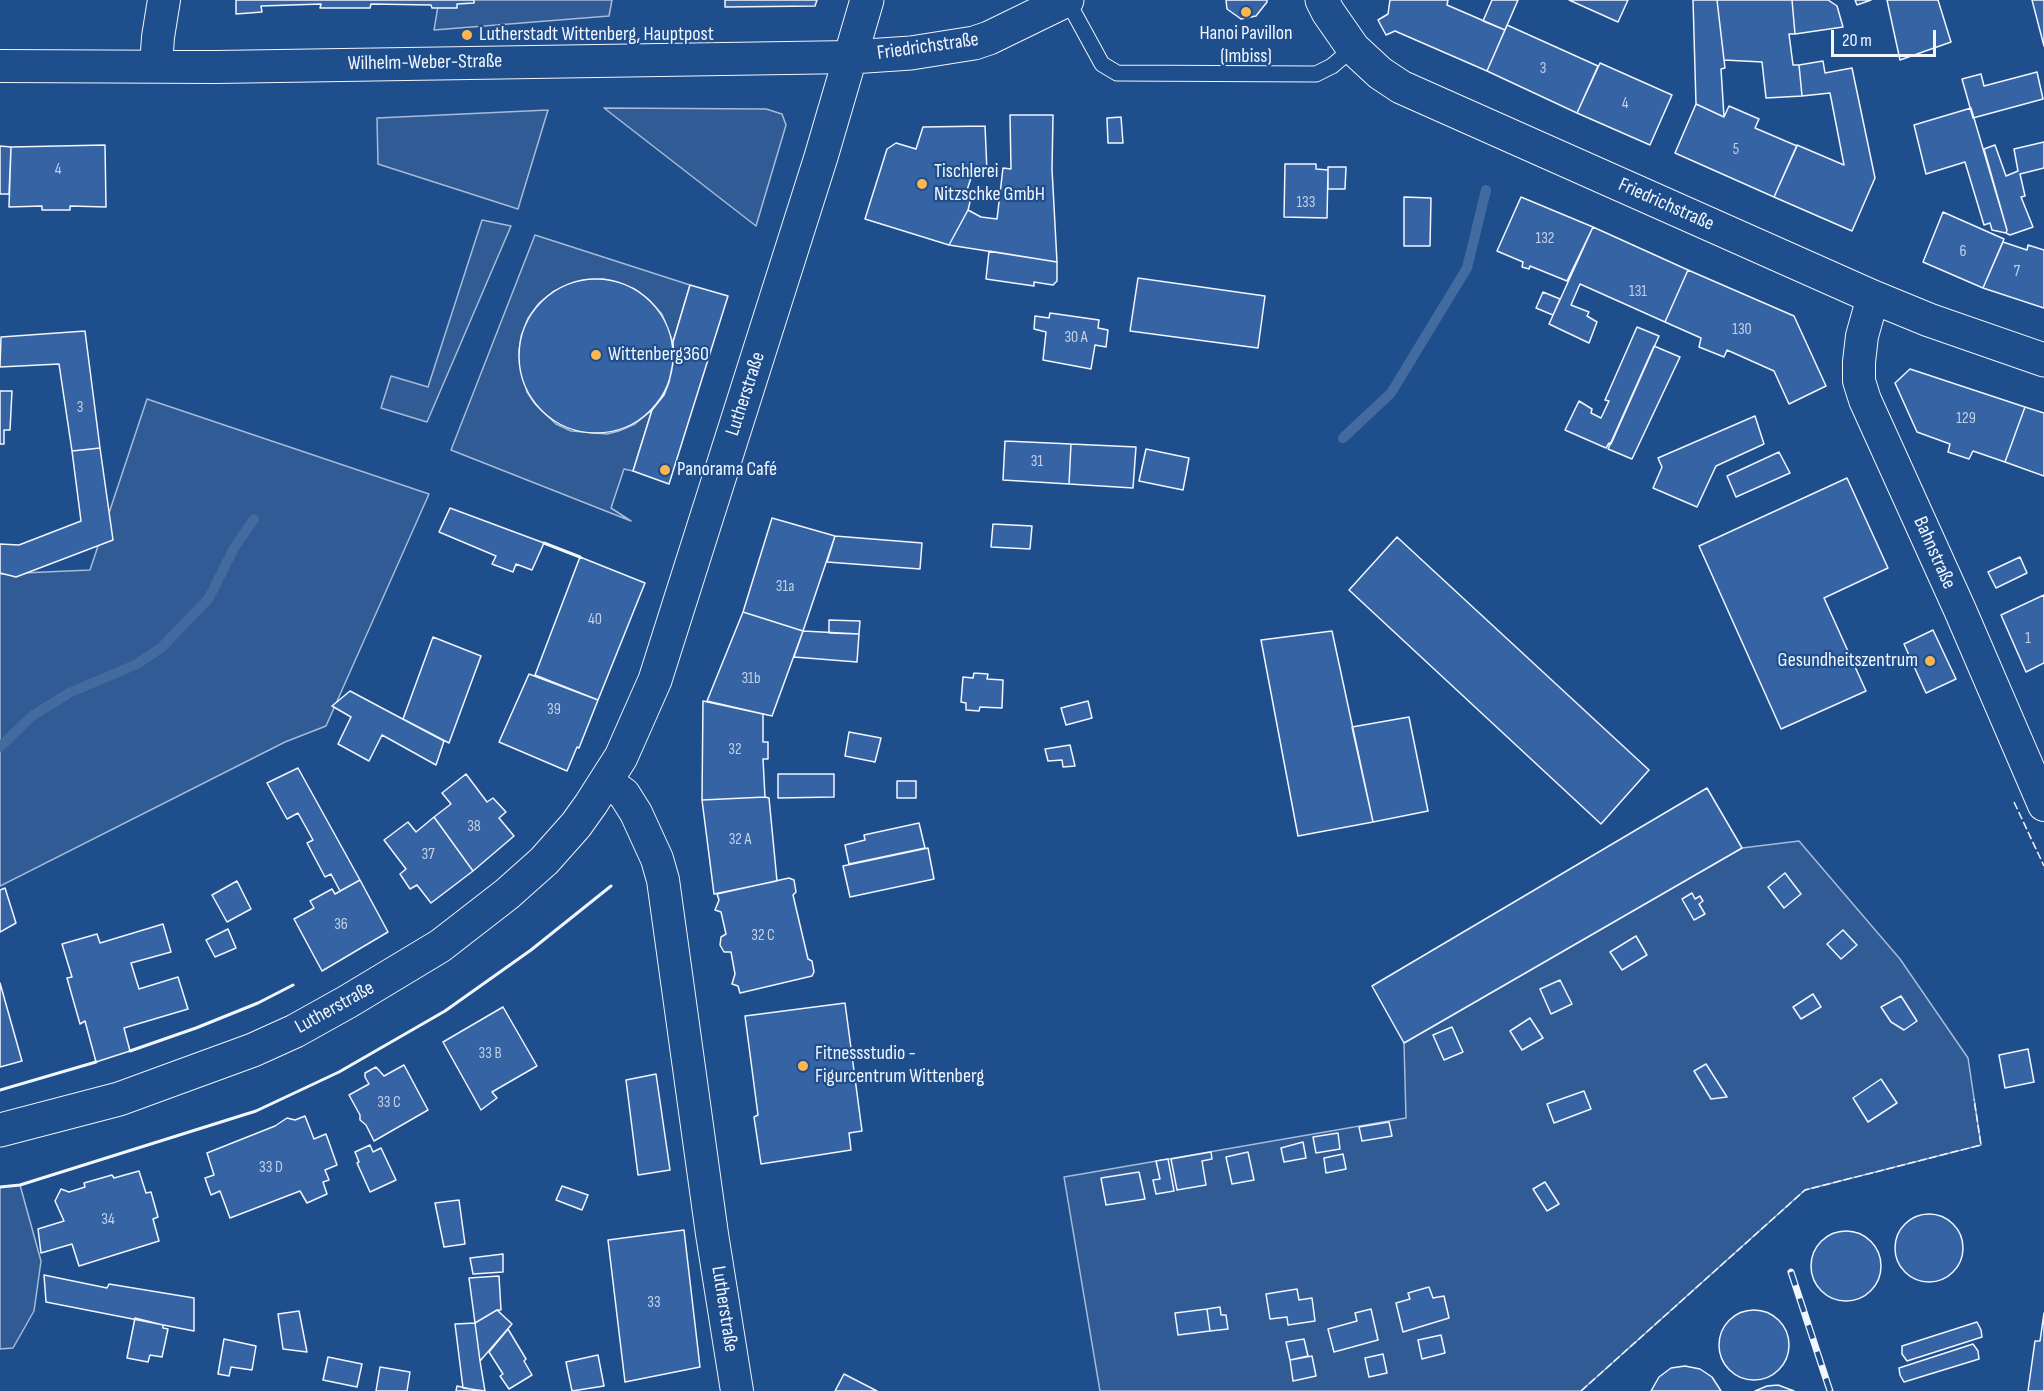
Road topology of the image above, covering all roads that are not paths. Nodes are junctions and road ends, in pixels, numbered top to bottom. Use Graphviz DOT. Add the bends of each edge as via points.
graph roads {
  1 [pos="164,0"];
  2 [pos="867,0"];
  3 [pos="1067,0"];
  4 [pos="1322,0"];
  5 [pos="1353,48"];
  6 [pos="851,57"];
  7 [pos="0,66"];
  8 [pos="156,66"];
  9 [pos="1873,297"];
  10 [pos="2044,360"];
  11 [pos="606,781"];
  12 [pos="2044,805"];
  13 [pos="0,1130"];
  14 [pos="737,1391"];
  1 -- 8 [label="street"];
  2 -- 6 [label="street, Lutherstraße"];
  3 -- 5 [label="lane" via="1102,64 1117,73 1316,74"];
  3 -- 6 [label="street, Friedrichstraße" via="974,43"];
  4 -- 5 [label="street, Friedrichstraße"];
  5 -- 9 [label="street, Friedrichstraße" via="1380,73 1428,100"];
  6 -- 8 [label="street, Wilhelm-Weber-Straße"];
  6 -- 11 [label="street, Lutherstraße" via="655,680"];
  7 -- 8 [label="street, Wilhelm-Weber-Straße"];
  9 -- 10 [label="street, Friedrichstraße"];
  9 -- 12 [label="street, Bahnstraße" via="1862,336 1858,381"];
  11 -- 13 [label="street, Lutherstraße" via="576,825 507,894 440,946 347,1002 274,1041 190,1074 119,1099"];
  11 -- 14 [label="street, Lutherstraße" via="624,794 636,813 663,880"];
}
